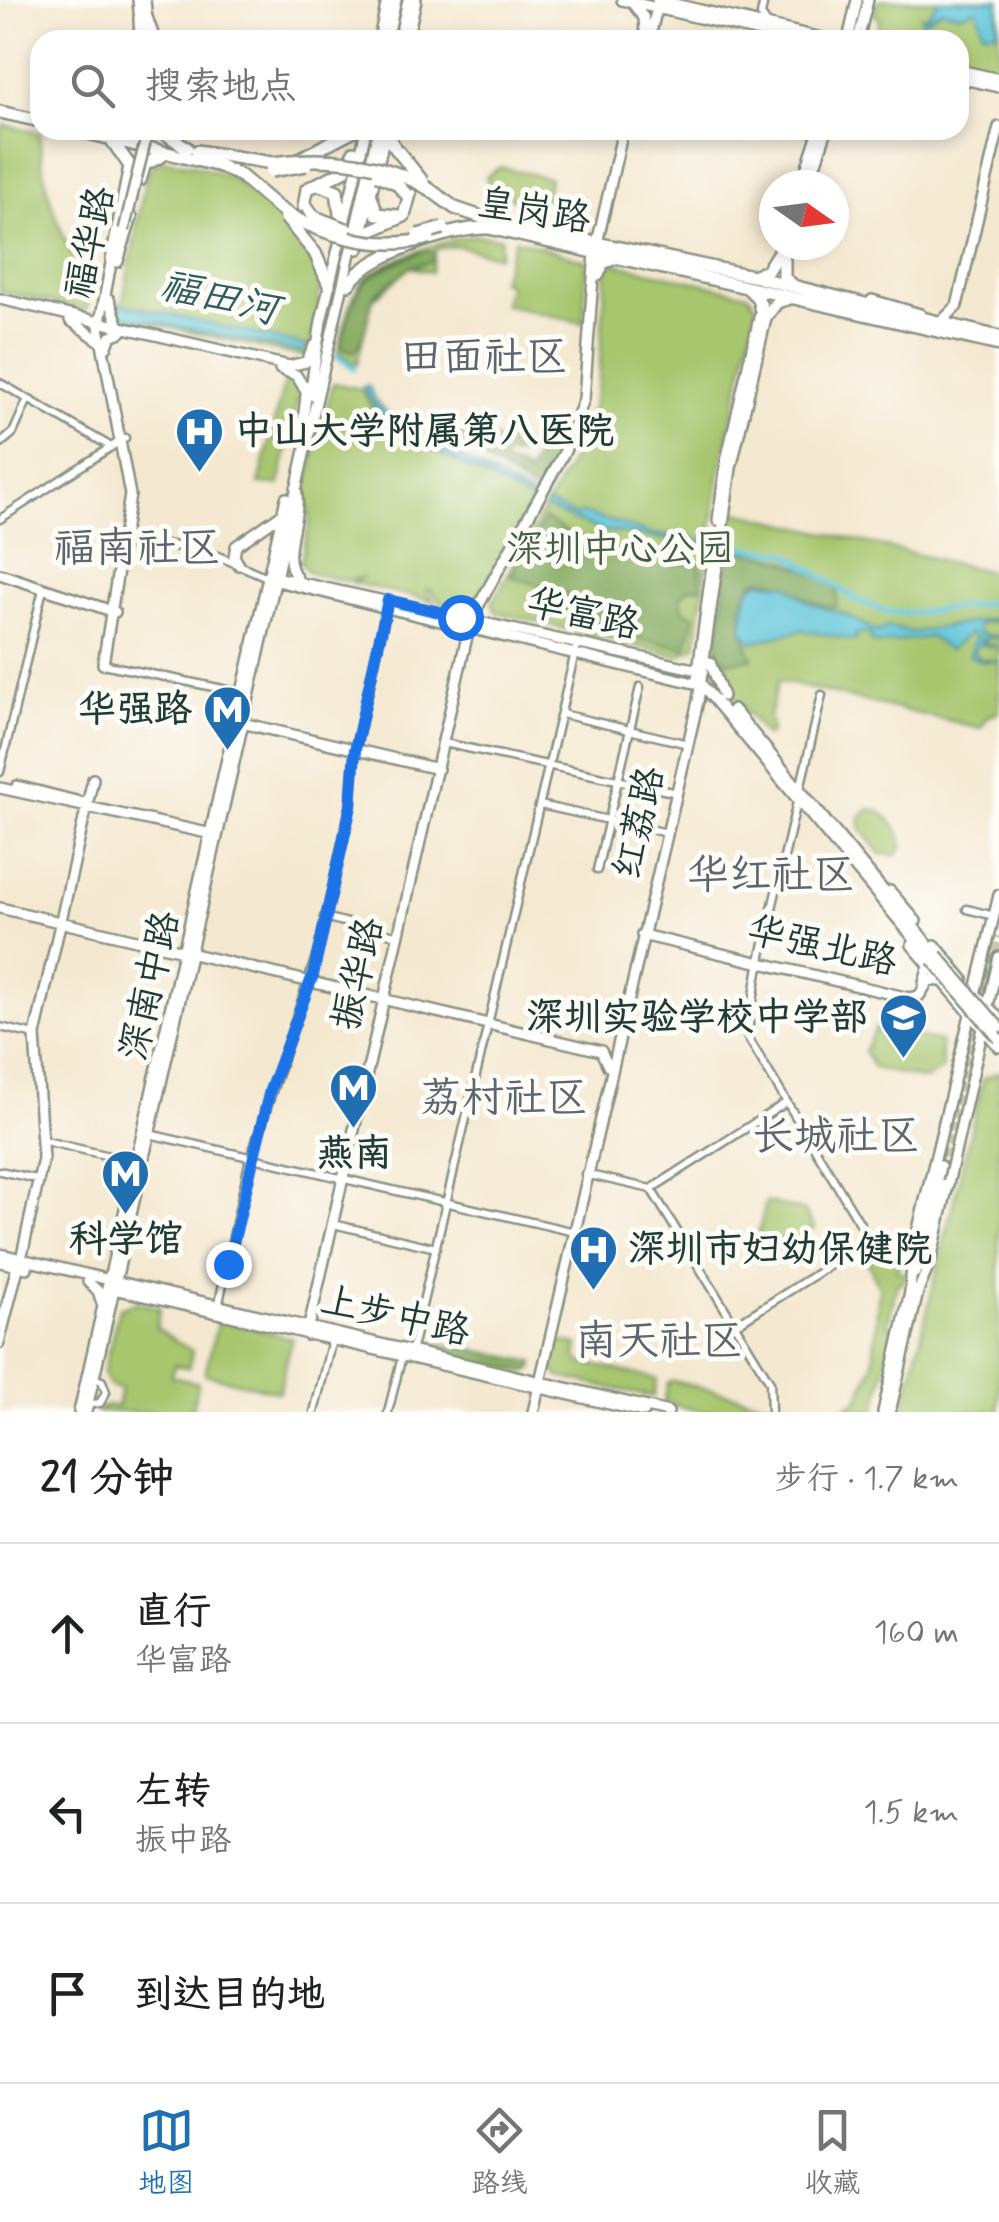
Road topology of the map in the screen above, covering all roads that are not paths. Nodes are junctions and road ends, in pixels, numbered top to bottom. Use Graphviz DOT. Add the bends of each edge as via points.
graph roads {
  1 [pos="141,0"];
  2 [pos="388,0"];
  3 [pos="396,0"];
  4 [pos="408,0"];
  5 [pos="416,0"];
  6 [pos="624,0"];
  7 [pos="672,0"];
  8 [pos="857,0"];
  9 [pos="868,0"];
  10 [pos="656,2"];
  11 [pos="761,4"];
  12 [pos="680,9"];
  13 [pos="143,18"];
  14 [pos="746,20"];
  15 [pos="858,21"];
  16 [pos="769,26"];
  17 [pos="145,30"];
  18 [pos="384,30"];
  19 [pos="386,30"];
  20 [pos="403,30"];
  21 [pos="406,30"];
  22 [pos="646,30"];
  23 [pos="649,30"];
  24 [pos="651,30"];
  25 [pos="757,30"];
  26 [pos="786,30"];
  27 [pos="847,30"];
  28 [pos="853,30"];
  29 [pos="860,30"];
  30 [pos="969,72"];
  31 [pos="999,79"];
  32 [pos="969,80"];
  33 [pos="999,88"];
  34 [pos="0,108"];
  35 [pos="30,116"];
  36 [pos="999,128"];
  37 [pos="112,140"];
  38 [pos="128,140"];
  39 [pos="143,140"];
  40 [pos="170,140"];
  41 [pos="338,140"];
  42 [pos="357,140"];
  43 [pos="358,140"];
  44 [pos="376,140"];
  45 [pos="384,140"];
  46 [pos="390,140"];
  47 [pos="623,140"];
  48 [pos="816,140"];
  49 [pos="824,140"];
  50 [pos="999,144"];
  51 [pos="354,152"];
  52 [pos="184,155"];
  53 [pos="162,156"];
  54 [pos="301,158"];
  55 [pos="206,161"];
  56 [pos="271,167"];
  57 [pos="379,168"];
  58 [pos="805,170"];
  59 [pos="813,170"];
  60 [pos="135,173"];
  61 [pos="428,189"];
  62 [pos="408,195"];
  63 [pos="371,196"];
  64 [pos="276,206"];
  65 [pos="305,207"];
  66 [pos="340,214"];
  67 [pos="359,216"];
  68 [pos="493,220"];
  69 [pos="438,233"];
  70 [pos="338,234"];
  71 [pos="598,247"];
  72 [pos="358,248"];
  73 [pos="618,258"];
  74 [pos="115,260"];
  75 [pos="775,260"];
  76 [pos="778,260"];
  77 [pos="781,260"];
  78 [pos="598,275"];
  79 [pos="748,281"];
  80 [pos="349,284"];
  81 [pos="329,286"];
  82 [pos="770,288"];
  83 [pos="805,296"];
  84 [pos="106,300"];
  85 [pos="326,300"];
  86 [pos="0,302"];
  87 [pos="764,313"];
  88 [pos="336,315"];
  89 [pos="82,318"];
  90 [pos="70,320"];
  91 [pos="937,322"];
  92 [pos="101,325"];
  93 [pos="999,329"];
  94 [pos="124,331"];
  95 [pos="977,331"];
  96 [pos="999,336"];
  97 [pos="317,340"];
  98 [pos="104,345"];
  99 [pos="999,347"];
  100 [pos="328,355"];
  101 [pos="0,383"];
  102 [pos="306,391"];
  103 [pos="28,399"];
  104 [pos="302,432"];
  105 [pos="123,438"];
  106 [pos="0,444"];
  107 [pos="108,445"];
  108 [pos="296,482"];
  109 [pos="544,493"];
  110 [pos="535,510"];
  111 [pos="282,514"];
  112 [pos="0,518"];
  113 [pos="126,537"];
  114 [pos="290,552"];
  115 [pos="240,565"];
  116 [pos="0,574"];
  117 [pos="272,578"];
  118 [pos="297,583"];
  119 [pos="44,589"];
  120 [pos="388,604"];
  121 [pos="484,606"];
  122 [pos="113,611"];
  123 [pos="265,613"];
  124 [pos="491,624"];
  125 [pos="472,626"];
  126 [pos="576,648"];
  127 [pos="705,649"];
  128 [pos="640,659"];
  129 [pos="106,663"];
  130 [pos="657,663"];
  131 [pos="622,664"];
  132 [pos="700,680"];
  133 [pos="640,687"];
  134 [pos="241,694"];
  135 [pos="822,695"];
  136 [pos="722,696"];
  137 [pos="562,714"];
  138 [pos="695,715"];
  139 [pos="242,723"];
  140 [pos="630,730"];
  141 [pos="754,742"];
  142 [pos="444,743"];
  143 [pos="684,743"];
  144 [pos="355,750"];
  145 [pos="550,764"];
  146 [pos="438,768"];
  147 [pos="0,772"];
  148 [pos="93,779"];
  149 [pos="618,779"];
  150 [pos="0,787"];
  151 [pos="673,792"];
  152 [pos="798,795"];
  153 [pos="52,802"];
  154 [pos="83,806"];
  155 [pos="540,806"];
  156 [pos="809,810"];
  157 [pos="102,812"];
  158 [pos="794,816"];
  159 [pos="608,820"];
  160 [pos="84,822"];
  161 [pos="188,830"];
  162 [pos="209,831"];
  163 [pos="663,832"];
  164 [pos="846,853"];
  165 [pos="204,857"];
  166 [pos="597,870"];
  167 [pos="999,895"];
  168 [pos="0,908"];
  169 [pos="967,909"];
  170 [pos="994,916"];
  171 [pos="324,918"];
  172 [pos="60,922"];
  173 [pos="643,934"];
  174 [pos="399,936"];
  175 [pos="187,952"];
  176 [pos="999,957"];
  177 [pos="933,960"];
  178 [pos="760,962"];
  179 [pos="981,974"];
  180 [pos="964,980"];
  181 [pos="309,981"];
  182 [pos="940,981"];
  183 [pos="976,994"];
  184 [pos="385,998"];
  185 [pos="980,1008"];
  186 [pos="999,1014"];
  187 [pos="489,1023"];
  188 [pos="0,1027"];
  189 [pos="999,1027"];
  190 [pos="981,1029"];
  191 [pos="33,1035"];
  192 [pos="614,1041"];
  193 [pos="999,1044"];
  194 [pos="976,1054"];
  195 [pos="608,1066"];
  196 [pos="786,1102"];
  197 [pos="147,1127"];
  198 [pos="42,1140"];
  199 [pos="252,1157"];
  200 [pos="945,1157"];
  201 [pos="135,1162"];
  202 [pos="0,1171"];
  203 [pos="586,1174"];
  204 [pos="343,1178"];
  205 [pos="36,1179"];
  206 [pos="651,1189"];
  207 [pos="447,1203"];
  208 [pos="333,1224"];
  209 [pos="572,1231"];
  210 [pos="870,1240"];
  211 [pos="436,1248"];
  212 [pos="0,1253"];
  213 [pos="919,1255"];
  214 [pos="117,1256"];
  215 [pos="18,1263"];
  216 [pos="0,1264"];
  217 [pos="88,1280"];
  218 [pos="110,1285"];
  219 [pos="135,1292"];
  220 [pos="914,1293"];
  221 [pos="217,1310"];
  222 [pos="104,1311"];
  223 [pos="735,1325"];
  224 [pos="0,1326"];
  225 [pos="308,1331"];
  226 [pos="332,1340"];
  227 [pos="0,1345"];
  228 [pos="548,1348"];
  229 [pos="405,1355"];
  230 [pos="540,1363"];
  231 [pos="522,1380"];
  232 [pos="538,1383"];
  233 [pos="580,1390"];
  234 [pos="560,1392"];
  235 [pos="83,1408"];
  236 [pos="531,1410"];
  237 [pos="314,1412"];
  238 [pos="388,1412"];
  239 [pos="644,1412"];
  240 [pos="668,1412"];
  241 [pos="771,1412"];
  242 [pos="886,1412"];
  1 -- 13 [label="main road"];
  2 -- 18 [label="main road"];
  3 -- 19 [label="main road"];
  4 -- 20 [label="main road"];
  5 -- 21 [label="main road"];
  6 -- 10 [label="main road"];
  6 -- 22 [label="main road" via="642,12"];
  7 -- 12 [label="main road"];
  8 -- 15 [label="main road"];
  9 -- 15 [label="main road"];
  10 -- 12 [label="main road"];
  10 -- 23 [label="main road"];
  11 -- 14 [label="street"];
  11 -- 16 [label="street"];
  12 -- 14 [label="main road"];
  12 -- 24 [label="main road"];
  12 -- 25 [label="main road"];
  13 -- 17 [label="highway"];
  14 -- 16 [label="main road"];
  15 -- 27 [label="main road"];
  15 -- 28 [label="main road"];
  15 -- 29 [label="main road"];
  16 -- 26 [label="main road"];
  30 -- 31 [label="main road"];
  32 -- 33 [label="main road"];
  34 -- 35 [label="highway"];
  36 -- 91 [label="main road" via="957,306"];
  37 -- 60 [label="highway"];
  38 -- 52 [label="highway, 皇岗路"];
  39 -- 74 [label="main road, 福华路, bridge"];
  40 -- 52 [label="highway"];
  41 -- 54 [label="highway"];
  42 -- 51 [label="main road"];
  43 -- 81 [label="main road"];
  44 -- 67 [label="main road"];
  45 -- 57 [label="main road"];
  46 -- 61 [label="highway, bridge"];
  47 -- 71 [label="main road"];
  48 -- 58 [label="main road"];
  49 -- 59 [label="main road"];
  50 -- 95 [label="main road" via="960,310"];
  51 -- 65 [label="highway" via="344,171 309,186"];
  51 -- 66 [label="main road"];
  52 -- 55 [label="highway, 皇岗路"];
  52 -- 56 [label="highway, 皇岗路"];
  53 -- 60 [label="highway"];
  54 -- 56 [label="highway, 皇岗路, bridge"];
  54 -- 57 [label="highway, 皇岗路, bridge"];
  55 -- 56 [label="highway"];
  55 -- 64 [label="highway, 皇岗路" via="241,176"];
  56 -- 62 [label="highway, bridge" via="340,166 392,180"];
  57 -- 61 [label="highway, 皇岗路, bridge"];
  57 -- 62 [label="highway, bridge" via="404,184"];
  57 -- 63 [label="main road"];
  57 -- 67 [label="main road"];
  60 -- 74 [label="highway"];
  61 -- 68 [label="highway, 皇岗路"];
  62 -- 63 [label="highway" via="404,210 392,218 375,212"];
  62 -- 72 [label="highway" via="404,216 370,231"];
  63 -- 72 [label="main road"];
  64 -- 70 [label="highway, 皇岗路, bridge"];
  64 -- 81 [label="highway, bridge" via="316,252"];
  65 -- 66 [label="highway" via="310,190 329,185 339,194"];
  65 -- 69 [label="highway, bridge" via="324,222 376,235"];
  65 -- 70 [label="highway, bridge" via="312,220"];
  66 -- 81 [label="main road"];
  67 -- 88 [label="main road"];
  68 -- 69 [label="highway"];
  68 -- 71 [label="highway, 皇岗路"];
  69 -- 70 [label="highway, 皇岗路, bridge" via="393,243"];
  69 -- 71 [label="highway, 皇岗路" via="489,228"];
  69 -- 80 [label="highway, bridge" via="363,269"];
  71 -- 73 [label="highway, 皇岗路"];
  71 -- 78 [label="main road"];
  71 -- 79 [label="highway, 皇岗路"];
  71 -- 109 [label="main road" via="584,398"];
  72 -- 80 [label="main road"];
  73 -- 78 [label="highway" via="603,263"];
  73 -- 79 [label="highway, 皇岗路"];
  74 -- 84 [label="main road, 福华路"];
  75 -- 79 [label="highway"];
  76 -- 82 [label="main road, 红荔路"];
  77 -- 83 [label="highway" via="784,278"];
  78 -- 109 [label="main road" via="588,399"];
  79 -- 82 [label="highway, 皇岗路"];
  79 -- 87 [label="highway"];
  80 -- 100 [label="main road"];
  81 -- 85 [label="main road"];
  82 -- 83 [label="highway, 皇岗路"];
  82 -- 87 [label="main road, 红荔路"];
  83 -- 87 [label="highway" via="777,302"];
  83 -- 91 [label="highway, 皇岗路"];
  83 -- 99 [label="highway, 皇岗路"];
  84 -- 89 [label="main road"];
  84 -- 92 [label="main road, 福华路"];
  84 -- 94 [label="main road"];
  85 -- 88 [label="main road" via="325,326"];
  85 -- 97 [label="main road"];
  86 -- 89 [label="main road"];
  86 -- 90 [label="main road"];
  87 -- 127 [label="main road, 红荔路" via="731,468"];
  88 -- 100 [label="main road"];
  89 -- 92 [label="main road"];
  90 -- 92 [label="main road"];
  90 -- 98 [label="main road"];
  91 -- 95 [label="highway, 皇岗路"];
  92 -- 94 [label="main road"];
  92 -- 98 [label="main road, 福华路"];
  93 -- 95 [label="main road"];
  94 -- 97 [label="main road" via="288,366 306,362"];
  94 -- 98 [label="main road"];
  94 -- 102 [label="main road" via="290,372"];
  95 -- 96 [label="highway, 皇岗路"];
  97 -- 102 [label="main road"];
  97 -- 104 [label="main road"];
  98 -- 105 [label="main road, 福华路"];
  100 -- 108 [label="main road"];
  101 -- 103 [label="street"];
  102 -- 104 [label="main road"];
  103 -- 106 [label="street" via="14,433"];
  103 -- 107 [label="street"];
  104 -- 111 [label="main road"];
  105 -- 107 [label="street"];
  105 -- 113 [label="main road, 福华路" via="130,491"];
  107 -- 112 [label="street"];
  108 -- 114 [label="main road" via="300,509"];
  108 -- 117 [label="main road"];
  109 -- 110 [label="main road"];
  110 -- 121 [label="main road"];
  110 -- 125 [label="main road"];
  111 -- 115 [label="main road" via="236,546"];
  111 -- 117 [label="main road"];
  113 -- 115 [label="street"];
  113 -- 122 [label="main road, 福华路"];
  114 -- 117 [label="main road"];
  114 -- 118 [label="main road"];
  115 -- 117 [label="street"];
  116 -- 119 [label="main road"];
  117 -- 118 [label="main road, 华富路"];
  117 -- 123 [label="main road, 深南中路"];
  117 -- 134 [label="main road"];
  118 -- 120 [label="main road, 华富路"];
  118 -- 123 [label="main road" via="278,592"];
  119 -- 122 [label="main road"];
  119 -- 147 [label="street"];
  120 -- 125 [label="main road, 华富路"];
  120 -- 144 [label="street"];
  121 -- 124 [label="main road"];
  121 -- 125 [label="main road"];
  122 -- 129 [label="main road, 福华路"];
  123 -- 139 [label="main road, 深南中路"];
  124 -- 125 [label="main road, 华富路"];
  124 -- 126 [label="main road, 华富路"];
  125 -- 126 [label="main road, 华富路"];
  125 -- 142 [label="main road, 振华路"];
  126 -- 128 [label="main road, 华富路"];
  126 -- 131 [label="main road, 华富路"];
  126 -- 137 [label="street"];
  127 -- 128 [label="main road" via="689,666"];
  127 -- 132 [label="main road, 红荔路"];
  127 -- 136 [label="main road"];
  128 -- 130 [label="main road, 华富路"];
  129 -- 134 [label="street"];
  130 -- 131 [label="main road, 华富路"];
  130 -- 132 [label="main road, 华富路"];
  131 -- 132 [label="main road, 华富路"];
  132 -- 136 [label="main road, 华富路"];
  132 -- 138 [label="main road, 红荔路"];
  132 -- 141 [label="main road, 华富路"];
  132 -- 143 [label="main road, 红荔路"];
  133 -- 140 [label="street"];
  134 -- 162 [label="main road"];
  135 -- 152 [label="street"];
  136 -- 141 [label="main road, 华富路"];
  137 -- 140 [label="street"];
  137 -- 145 [label="street"];
  138 -- 141 [label="main road" via="713,704"];
  138 -- 173 [label="main road, 红荔路"];
  139 -- 144 [label="main road"];
  139 -- 162 [label="main road, 深南中路"];
  140 -- 143 [label="street"];
  140 -- 149 [label="street"];
  141 -- 152 [label="main road, 华富路"];
  142 -- 145 [label="street"];
  142 -- 146 [label="main road, 振华路"];
  143 -- 151 [label="main road, 红荔路"];
  144 -- 146 [label="main road"];
  144 -- 171 [label="street" via="351,806"];
  145 -- 149 [label="street"];
  145 -- 155 [label="street"];
  146 -- 174 [label="main road, 振华路"];
  148 -- 154 [label="main road"];
  149 -- 151 [label="street"];
  149 -- 159 [label="street"];
  150 -- 153 [label="main road"];
  150 -- 154 [label="main road"];
  151 -- 163 [label="main road, 红荔路"];
  152 -- 156 [label="main road, 华富路"];
  152 -- 158 [label="street"];
  153 -- 154 [label="main road"];
  153 -- 160 [label="main road"];
  154 -- 157 [label="main road"];
  154 -- 160 [label="main road"];
  154 -- 162 [label="main road"];
  155 -- 159 [label="street"];
  155 -- 187 [label="street"];
  156 -- 158 [label="main road"];
  156 -- 164 [label="main road, 华富路"];
  157 -- 160 [label="main road"];
  157 -- 161 [label="main road"];
  158 -- 178 [label="street"];
  159 -- 163 [label="street"];
  159 -- 166 [label="street"];
  160 -- 172 [label="main road"];
  161 -- 162 [label="main road"];
  161 -- 165 [label="main road" via="200,840"];
  162 -- 165 [label="main road, 深南中路"];
  162 -- 175 [label="main road, 深南中路"];
  163 -- 173 [label="main road, 红荔路"];
  164 -- 177 [label="main road, 华富路"];
  164 -- 180 [label="main road, 华富路" via="887,888"];
  165 -- 175 [label="main road, 深南中路"];
  167 -- 170 [label="main road"];
  168 -- 172 [label="main road"];
  169 -- 170 [label="street"];
  170 -- 179 [label="main road"];
  171 -- 174 [label="street"];
  171 -- 181 [label="street"];
  172 -- 175 [label="main road"];
  172 -- 191 [label="main road"];
  173 -- 178 [label="main road, 华强北路"];
  173 -- 192 [label="main road, 红荔路"];
  173 -- 203 [label="main road, 红荔路"];
  174 -- 184 [label="main road, 振华路"];
  175 -- 181 [label="main road"];
  175 -- 197 [label="main road, 深南中路"];
  176 -- 185 [label="main road"];
  177 -- 178 [label="main road, 华强北路" via="911,995"];
  177 -- 182 [label="main road, 华富路"];
  177 -- 185 [label="main road, 华富路, bridge"];
  178 -- 182 [label="main road, 华强北路" via="909,998 929,980"];
  178 -- 196 [label="street" via="747,1036"];
  179 -- 180 [label="main road"];
  179 -- 183 [label="main road"];
  180 -- 183 [label="main road, 华富路"];
  181 -- 184 [label="main road"];
  181 -- 199 [label="street"];
  182 -- 185 [label="main road, 华富路"];
  183 -- 185 [label="main road, 华富路"];
  183 -- 185 [label="main road"];
  184 -- 187 [label="main road"];
  184 -- 204 [label="main road, 振华路"];
  185 -- 186 [label="main road"];
  185 -- 189 [label="main road, bridge"];
  185 -- 190 [label="main road"];
  185 -- 190 [label="main road, 华富路"];
  185 -- 193 [label="main road, bridge"];
  185 -- 213 [label="main road"];
  187 -- 192 [label="main road" via="602,1047"];
  187 -- 195 [label="main road" via="601,1051"];
  187 -- 207 [label="street"];
  188 -- 191 [label="street"];
  190 -- 193 [label="main road, 华富路"];
  190 -- 194 [label="main road"];
  191 -- 198 [label="main road"];
  192 -- 195 [label="main road, 红荔路"];
  193 -- 194 [label="main road" via="984,1043"];
  194 -- 220 [label="main road" via="934,1248"];
  195 -- 203 [label="main road, 红荔路"];
  196 -- 206 [label="street"];
  196 -- 210 [label="street"];
  197 -- 199 [label="street"];
  197 -- 199 [label="street"];
  197 -- 201 [label="main road, 深南中路"];
  197 -- 214 [label="main road, 深南中路"];
  198 -- 201 [label="street"];
  198 -- 205 [label="main road"];
  198 -- 215 [label="main road" via="41,1177"];
  199 -- 204 [label="street"];
  199 -- 221 [label="street"];
  200 -- 213 [label="main road"];
  201 -- 214 [label="main road, 深南中路"];
  202 -- 205 [label="street"];
  203 -- 206 [label="street"];
  203 -- 209 [label="main road, 红荔路"];
  204 -- 207 [label="street"];
  204 -- 208 [label="main road, 振华路"];
  205 -- 215 [label="main road"];
  206 -- 223 [label="street"];
  207 -- 209 [label="street"];
  207 -- 211 [label="street"];
  208 -- 211 [label="street"];
  208 -- 225 [label="main road, 振华路"];
  209 -- 228 [label="main road, 红荔路"];
  209 -- 230 [label="main road, 红荔路"];
  210 -- 213 [label="street"];
  210 -- 223 [label="street"];
  211 -- 229 [label="street"];
  212 -- 215 [label="main road"];
  213 -- 220 [label="main road"];
  214 -- 217 [label="main road"];
  214 -- 218 [label="main road, 深南中路"];
  214 -- 219 [label="main road"];
  215 -- 216 [label="main road"];
  215 -- 217 [label="main road, 上步中路"];
  215 -- 224 [label="street"];
  215 -- 227 [label="street"];
  217 -- 218 [label="main road, 上步中路"];
  217 -- 222 [label="main road"];
  218 -- 219 [label="main road, 上步中路"];
  218 -- 222 [label="main road, 深南中路"];
  219 -- 221 [label="main road, 上步中路"];
  219 -- 222 [label="main road"];
  220 -- 242 [label="main road"];
  221 -- 225 [label="main road, 上步中路"];
  222 -- 235 [label="main road, 深南中路"];
  223 -- 241 [label="street" via="770,1382"];
  225 -- 226 [label="main road, 上步中路"];
  225 -- 229 [label="main road, 上步中路"];
  226 -- 229 [label="main road, 上步中路"];
  226 -- 237 [label="street"];
  228 -- 232 [label="main road, 红荔路"];
  228 -- 233 [label="main road" via="550,1376"];
  229 -- 231 [label="main road, 上步中路"];
  229 -- 238 [label="street"];
  230 -- 231 [label="main road"];
  230 -- 232 [label="main road, 红荔路"];
  231 -- 232 [label="main road, 上步中路"];
  231 -- 236 [label="main road"];
  232 -- 233 [label="main road, 上步中路"];
  232 -- 234 [label="main road, 上步中路"];
  232 -- 236 [label="main road, 红荔路"];
  233 -- 240 [label="main road, 上步中路"];
  234 -- 236 [label="main road" via="544,1396"];
  234 -- 239 [label="main road, 上步中路"];
}
